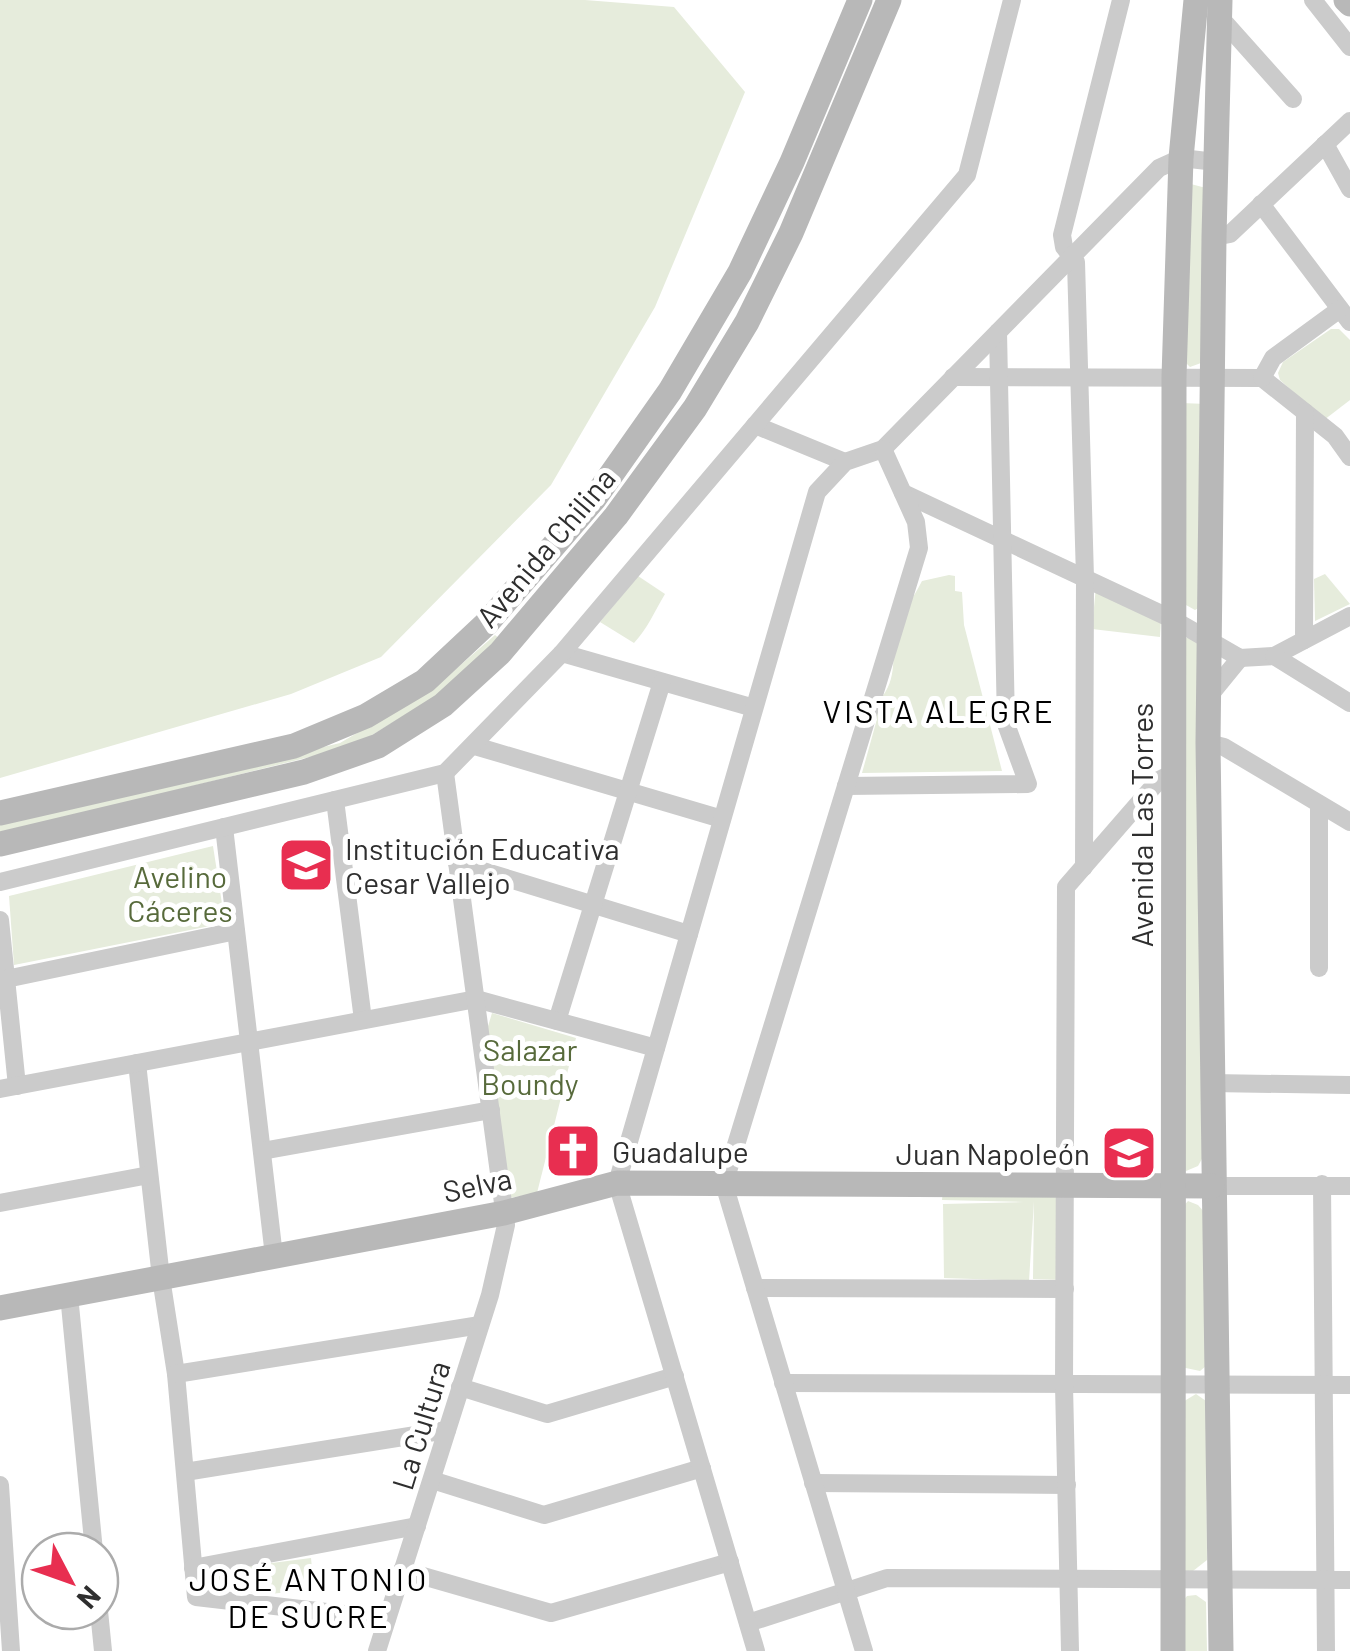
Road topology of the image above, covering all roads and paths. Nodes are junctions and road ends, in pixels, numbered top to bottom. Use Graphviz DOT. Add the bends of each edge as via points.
graph roads {
  1 [pos="841,0"];
  2 [pos="860,0"];
  3 [pos="889,0"];
  4 [pos="1012,0"];
  5 [pos="1121,0"];
  6 [pos="1196,0"];
  7 [pos="1313,0"];
  8 [pos="1219,10"];
  9 [pos="1350,47"];
  10 [pos="1293,99"];
  11 [pos="1350,121"];
  12 [pos="1325,144"];
  13 [pos="1182,158"];
  14 [pos="792,162"];
  15 [pos="1216,162"];
  16 [pos="1350,189"];
  17 [pos="1262,204"];
  18 [pos="1214,236"];
  19 [pos="1072,255"];
  20 [pos="1345,316"];
  21 [pos="998,332"];
  22 [pos="954,377"];
  23 [pos="1000,377"];
  24 [pos="1174,377"];
  25 [pos="1080,378"];
  26 [pos="1213,378"];
  27 [pos="1262,378"];
  28 [pos="1305,412"];
  29 [pos="755,425"];
  30 [pos="884,449"];
  31 [pos="1350,457"];
  32 [pos="845,462"];
  33 [pos="903,493"];
  34 [pos="1003,540"];
  35 [pos="1084,578"];
  36 [pos="1350,616"];
  37 [pos="1174,620"];
  38 [pos="1208,640"];
  39 [pos="1304,640"];
  40 [pos="562,653"];
  41 [pos="1274,656"];
  42 [pos="1240,658"];
  43 [pos="662,682"];
  44 [pos="1208,696"];
  45 [pos="1350,703"];
  46 [pos="754,708"];
  47 [pos="1208,743"];
  48 [pos="474,746"];
  49 [pos="445,773"];
  50 [pos="1173,773"];
  51 [pos="846,786"];
  52 [pos="628,792"];
  53 [pos="335,800"];
  54 [pos="1319,804"];
  55 [pos="0,813"];
  56 [pos="722,819"];
  57 [pos="1350,822"];
  58 [pos="224,827"];
  59 [pos="0,844"];
  60 [pos="457,863"];
  61 [pos="1084,867"];
  62 [pos="0,882"];
  63 [pos="593,904"];
  64 [pos="0,920"];
  65 [pos="236,931"];
  66 [pos="689,934"];
  67 [pos="1319,968"];
  68 [pos="6,980"];
  69 [pos="476,999"];
  70 [pos="363,1020"];
  71 [pos="557,1021"];
  72 [pos="249,1042"];
  73 [pos="656,1048"];
  74 [pos="137,1063"];
  75 [pos="1211,1084"];
  76 [pos="1350,1085"];
  77 [pos="9,1088"];
  78 [pos="490,1110"];
  79 [pos="262,1150"];
  80 [pos="150,1175"];
  81 [pos="618,1183"];
  82 [pos="724,1184"];
  83 [pos="1322,1184"];
  84 [pos="1065,1186"];
  85 [pos="1174,1186"];
  86 [pos="1212,1186"];
  87 [pos="1350,1186"];
  88 [pos="0,1203"];
  89 [pos="504,1213"];
  90 [pos="274,1256"];
  91 [pos="161,1278"];
  92 [pos="755,1288"];
  93 [pos="1065,1289"];
  94 [pos="70,1295"];
  95 [pos="0,1308"];
  96 [pos="480,1324"];
  97 [pos="176,1374"];
  98 [pos="675,1376"];
  99 [pos="783,1383"];
  100 [pos="1324,1385"];
  101 [pos="1350,1385"];
  102 [pos="1064,1386"];
  103 [pos="1173,1386"];
  104 [pos="1217,1386"];
  105 [pos="460,1387"];
  106 [pos="447,1430"];
  107 [pos="702,1468"];
  108 [pos="185,1472"];
  109 [pos="432,1480"];
  110 [pos="813,1482"];
  111 [pos="0,1485"];
  112 [pos="1066,1485"];
  113 [pos="417,1526"];
  114 [pos="92,1531"];
  115 [pos="730,1562"];
  116 [pos="193,1568"];
  117 [pos="402,1570"];
  118 [pos="1068,1580"];
  119 [pos="1326,1580"];
  120 [pos="1350,1580"];
  121 [pos="1174,1581"];
  122 [pos="1222,1581"];
  123 [pos="846,1591"];
  124 [pos="387,1619"];
  125 [pos="748,1623"];
  126 [pos="11,1651"];
  127 [pos="376,1651"];
  128 [pos="756,1651"];
  129 [pos="864,1651"];
  130 [pos="1070,1651"];
  131 [pos="1173,1651"];
  132 [pos="1221,1651"];
  133 [pos="1326,1651"];
  1 -- 14 [label="street"];
  2 -- 14 [label="street, Avenida Chilina"];
  3 -- 59 [label="street, Avenida Chilina" via="747,322 695,408 616,516 500,652 443,705 378,746 304,772"];
  4 -- 29 [label="street" via="967,174"];
  5 -- 19 [label="street" via="1062,236"];
  6 -- 13 [label="street, Avenida Las Torres"];
  7 -- 9 [label="street"];
  8 -- 10 [label="street"];
  8 -- 15 [label="street"];
  11 -- 12 [label="street"];
  12 -- 16 [label="street"];
  12 -- 17 [label="street"];
  13 -- 15 [label="street"];
  13 -- 19 [label="street" via="1159,168"];
  13 -- 24 [label="street, Avenida Las Torres"];
  14 -- 55 [label="street, Avenida Chilina" via="730,289 670,391 594,499 499,610 425,680 366,716 294,746"];
  15 -- 18 [label="street"];
  17 -- 18 [label="street" via="1230,234"];
  17 -- 20 [label="street"];
  18 -- 26 [label="street"];
  19 -- 21 [label="street"];
  19 -- 25 [label="street"];
  20 -- 27 [label="street" via="1273,358"];
  21 -- 22 [label="street"];
  21 -- 23 [label="street"];
  22 -- 23 [label="street"];
  22 -- 30 [label="street"];
  23 -- 25 [label="street"];
  23 -- 34 [label="street"];
  24 -- 25 [label="street"];
  24 -- 26 [label="street"];
  24 -- 37 [label="street, Avenida Las Torres"];
  25 -- 35 [label="street"];
  26 -- 27 [label="street"];
  26 -- 38 [label="street"];
  27 -- 28 [label="street"];
  28 -- 31 [label="street"];
  28 -- 39 [label="street"];
  29 -- 32 [label="street"];
  29 -- 40 [label="street"];
  30 -- 32 [label="street"];
  30 -- 33 [label="street"];
  32 -- 46 [label="street" via="818,492"];
  33 -- 34 [label="street"];
  33 -- 51 [label="street" via="919,548"];
  34 -- 35 [label="street"];
  34 -- 51 [label="street" via="1006,724 1028,784"];
  35 -- 37 [label="street"];
  35 -- 61 [label="street"];
  36 -- 39 [label="street"];
  37 -- 38 [label="street"];
  37 -- 50 [label="street, Avenida Las Torres"];
  38 -- 42 [label="street"];
  38 -- 44 [label="street"];
  39 -- 41 [label="street"];
  40 -- 43 [label="street"];
  40 -- 48 [label="street"];
  41 -- 42 [label="street"];
  41 -- 45 [label="street"];
  42 -- 44 [label="street"];
  43 -- 46 [label="street"];
  43 -- 52 [label="street"];
  44 -- 47 [label="street"];
  46 -- 56 [label="street"];
  47 -- 54 [label="street"];
  47 -- 75 [label="street"];
  48 -- 49 [label="street"];
  48 -- 52 [label="street"];
  49 -- 53 [label="street"];
  49 -- 60 [label="street, La Cultura"];
  50 -- 61 [label="street" via="1159,780"];
  50 -- 85 [label="street, Avenida Las Torres"];
  51 -- 82 [label="street"];
  52 -- 56 [label="street"];
  52 -- 63 [label="street"];
  53 -- 58 [label="street"];
  53 -- 70 [label="street"];
  54 -- 57 [label="street"];
  54 -- 67 [label="street"];
  56 -- 66 [label="street"];
  58 -- 62 [label="street"];
  58 -- 65 [label="street"];
  60 -- 63 [label="street"];
  60 -- 69 [label="street, La Cultura"];
  61 -- 84 [label="street" via="1066,886"];
  63 -- 66 [label="street"];
  63 -- 71 [label="street"];
  64 -- 68 [label="street"];
  65 -- 68 [label="street"];
  65 -- 72 [label="street"];
  66 -- 73 [label="street"];
  68 -- 77 [label="street"];
  69 -- 70 [label="street"];
  69 -- 71 [label="street"];
  69 -- 78 [label="street, La Cultura"];
  70 -- 72 [label="street"];
  71 -- 73 [label="street"];
  72 -- 74 [label="street"];
  72 -- 79 [label="street"];
  73 -- 81 [label="street"];
  74 -- 77 [label="street"];
  74 -- 80 [label="street"];
  75 -- 76 [label="street"];
  75 -- 86 [label="street"];
  78 -- 79 [label="street"];
  78 -- 89 [label="street, La Cultura"];
  79 -- 90 [label="street"];
  80 -- 88 [label="street"];
  80 -- 91 [label="street"];
  81 -- 82 [label="street, Selva"];
  81 -- 89 [label="street, Selva"];
  81 -- 98 [label="street"];
  82 -- 84 [label="street, Selva"];
  82 -- 92 [label="street"];
  83 -- 86 [label="street"];
  83 -- 87 [label="street"];
  83 -- 100 [label="street"];
  84 -- 85 [label="street, Selva"];
  84 -- 93 [label="street"];
  85 -- 86 [label="street, Selva"];
  85 -- 103 [label="street, Avenida Las Torres"];
  86 -- 104 [label="street"];
  89 -- 90 [label="street, Selva"];
  89 -- 96 [label="street, La Cultura"];
  90 -- 91 [label="street, Selva"];
  91 -- 94 [label="street, Selva"];
  91 -- 97 [label="street"];
  92 -- 93 [label="street"];
  92 -- 99 [label="street"];
  93 -- 102 [label="street"];
  94 -- 95 [label="street, Selva"];
  94 -- 114 [label="street"];
  96 -- 97 [label="street"];
  96 -- 105 [label="street, La Cultura"];
  97 -- 108 [label="street"];
  98 -- 105 [label="street" via="547,1414"];
  98 -- 107 [label="street"];
  99 -- 102 [label="street"];
  99 -- 110 [label="street"];
  100 -- 101 [label="street"];
  100 -- 104 [label="street"];
  100 -- 119 [label="street"];
  102 -- 103 [label="street"];
  102 -- 112 [label="street"];
  103 -- 104 [label="street"];
  103 -- 121 [label="street, Avenida Las Torres"];
  104 -- 122 [label="street"];
  105 -- 106 [label="street, La Cultura"];
  106 -- 108 [label="street"];
  106 -- 109 [label="street, La Cultura"];
  107 -- 109 [label="street" via="544,1515"];
  107 -- 115 [label="street"];
  108 -- 116 [label="street"];
  109 -- 113 [label="street, La Cultura"];
  110 -- 112 [label="street"];
  110 -- 123 [label="street"];
  111 -- 126 [label="street"];
  112 -- 118 [label="street"];
  113 -- 116 [label="street"];
  113 -- 117 [label="street, La Cultura"];
  115 -- 117 [label="street" via="551,1613"];
  115 -- 125 [label="street"];
  116 -- 124 [label="street" via="196,1597"];
  117 -- 124 [label="street, La Cultura"];
  118 -- 121 [label="street"];
  118 -- 123 [label="street" via="886,1578"];
  118 -- 130 [label="street"];
  119 -- 120 [label="street"];
  119 -- 122 [label="street"];
  119 -- 133 [label="street"];
  121 -- 122 [label="street"];
  121 -- 131 [label="street, Avenida Las Torres"];
  122 -- 132 [label="street"];
  123 -- 125 [label="street"];
  123 -- 129 [label="street"];
  124 -- 127 [label="street, La Cultura"];
  125 -- 128 [label="street"];
}
